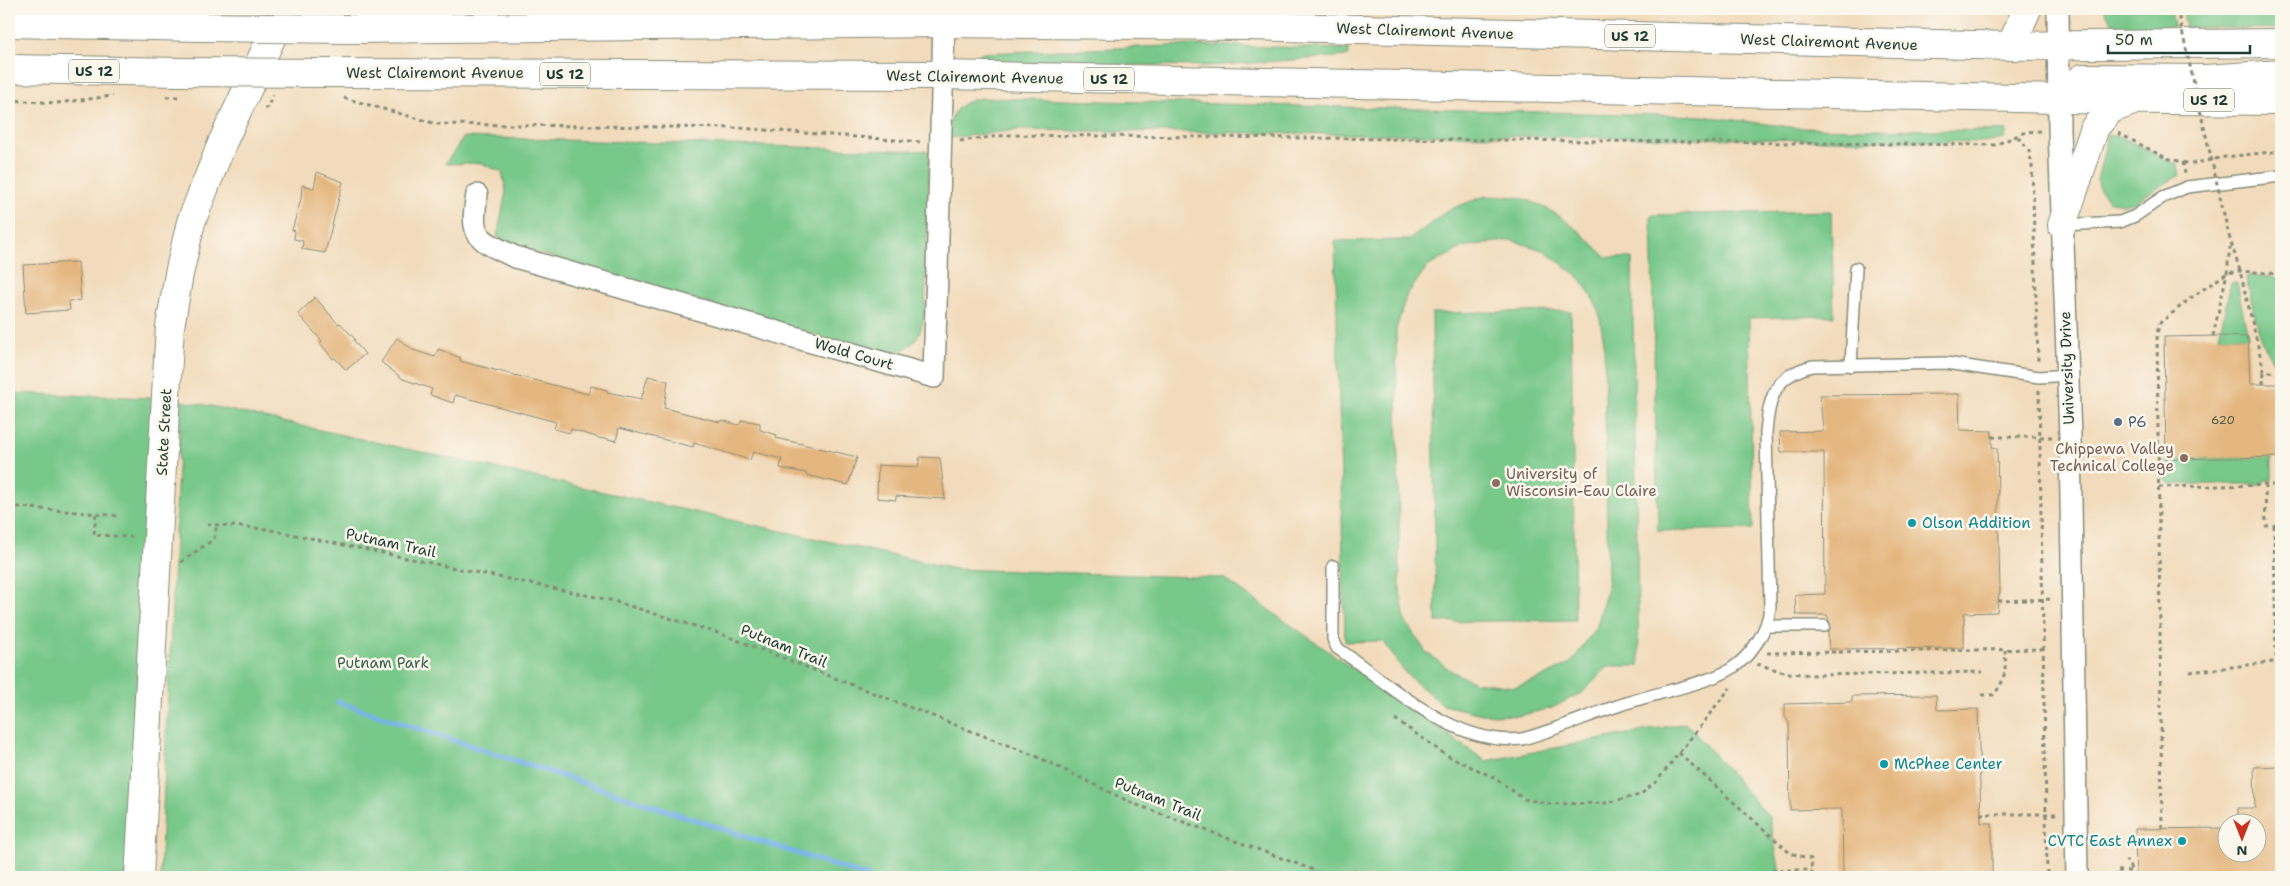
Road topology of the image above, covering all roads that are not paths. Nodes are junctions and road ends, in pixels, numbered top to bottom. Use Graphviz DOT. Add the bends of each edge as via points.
graph roads {
  1 [pos="285,9"];
  2 [pos="2027,9"];
  3 [pos="2058,9"];
  4 [pos="110,18"];
  5 [pos="9,23"];
  6 [pos="944,23"];
  7 [pos="2281,43"];
  8 [pos="2058,45"];
  9 [pos="2011,46"];
  10 [pos="9,69"];
  11 [pos="2281,74"];
  12 [pos="943,75"];
  13 [pos="2059,99"];
  14 [pos="2136,100"];
  15 [pos="2281,101"];
  16 [pos="2281,176"];
  17 [pos="477,195"];
  18 [pos="2062,225"];
  19 [pos="1856,268"];
  20 [pos="1851,366"];
  21 [pos="2068,376"];
  22 [pos="1333,566"];
  23 [pos="1766,626"];
  24 [pos="1824,626"];
  25 [pos="140,877"];
  26 [pos="2077,877"];
  1 -- 25 [label="main road, State Street" via="207,177 178,274 166,377"];
  2 -- 9 [label="main road"];
  3 -- 8 [label="street, University Drive"];
  4 -- 5 [label="main road, US 12"];
  4 -- 6 [label="main road, West Clairemont Avenue / US 12, bridge" via="201,27 348,29"];
  6 -- 9 [label="main road, West Clairemont Avenue / US 12" via="1248,26"];
  6 -- 12 [label="street, Wold Court"];
  7 -- 8 [label="main road, West Clairemont Avenue / US 12"];
  8 -- 9 [label="main road, West Clairemont Avenue / US 12"];
  8 -- 13 [label="street, University Drive"];
  10 -- 12 [label="main road, West Clairemont Avenue / US 12, bridge" via="179,72 331,85"];
  11 -- 13 [label="main road" via="2206,79 2082,78"];
  12 -- 13 [label="main road, West Clairemont Avenue / US 12"];
  12 -- 17 [label="street, Wold Court" via="934,377 515,257 488,244 474,230"];
  13 -- 14 [label="main road, West Clairemont Avenue / US 12"];
  13 -- 18 [label="street, University Drive"];
  14 -- 15 [label="main road, West Clairemont Avenue / US 12"];
  14 -- 18 [label="main road" via="2111,109 2095,127"];
  16 -- 18 [label="lane" via="2187,187 2120,222"];
  18 -- 21 [label="street, University Drive"];
  19 -- 20 [label="lane"];
  20 -- 21 [label="lane" via="1946,363 2039,377"];
  20 -- 23 [label="lane" via="1812,366 1794,371 1775,389 1770,402 1766,433 1770,607"];
  21 -- 26 [label="street, University Drive"];
  22 -- 23 [label="lane" via="1333,638 1337,648 1435,718 1477,736 1505,741 1544,733 1730,670 1745,656"];
  23 -- 24 [label="lane"];
}
